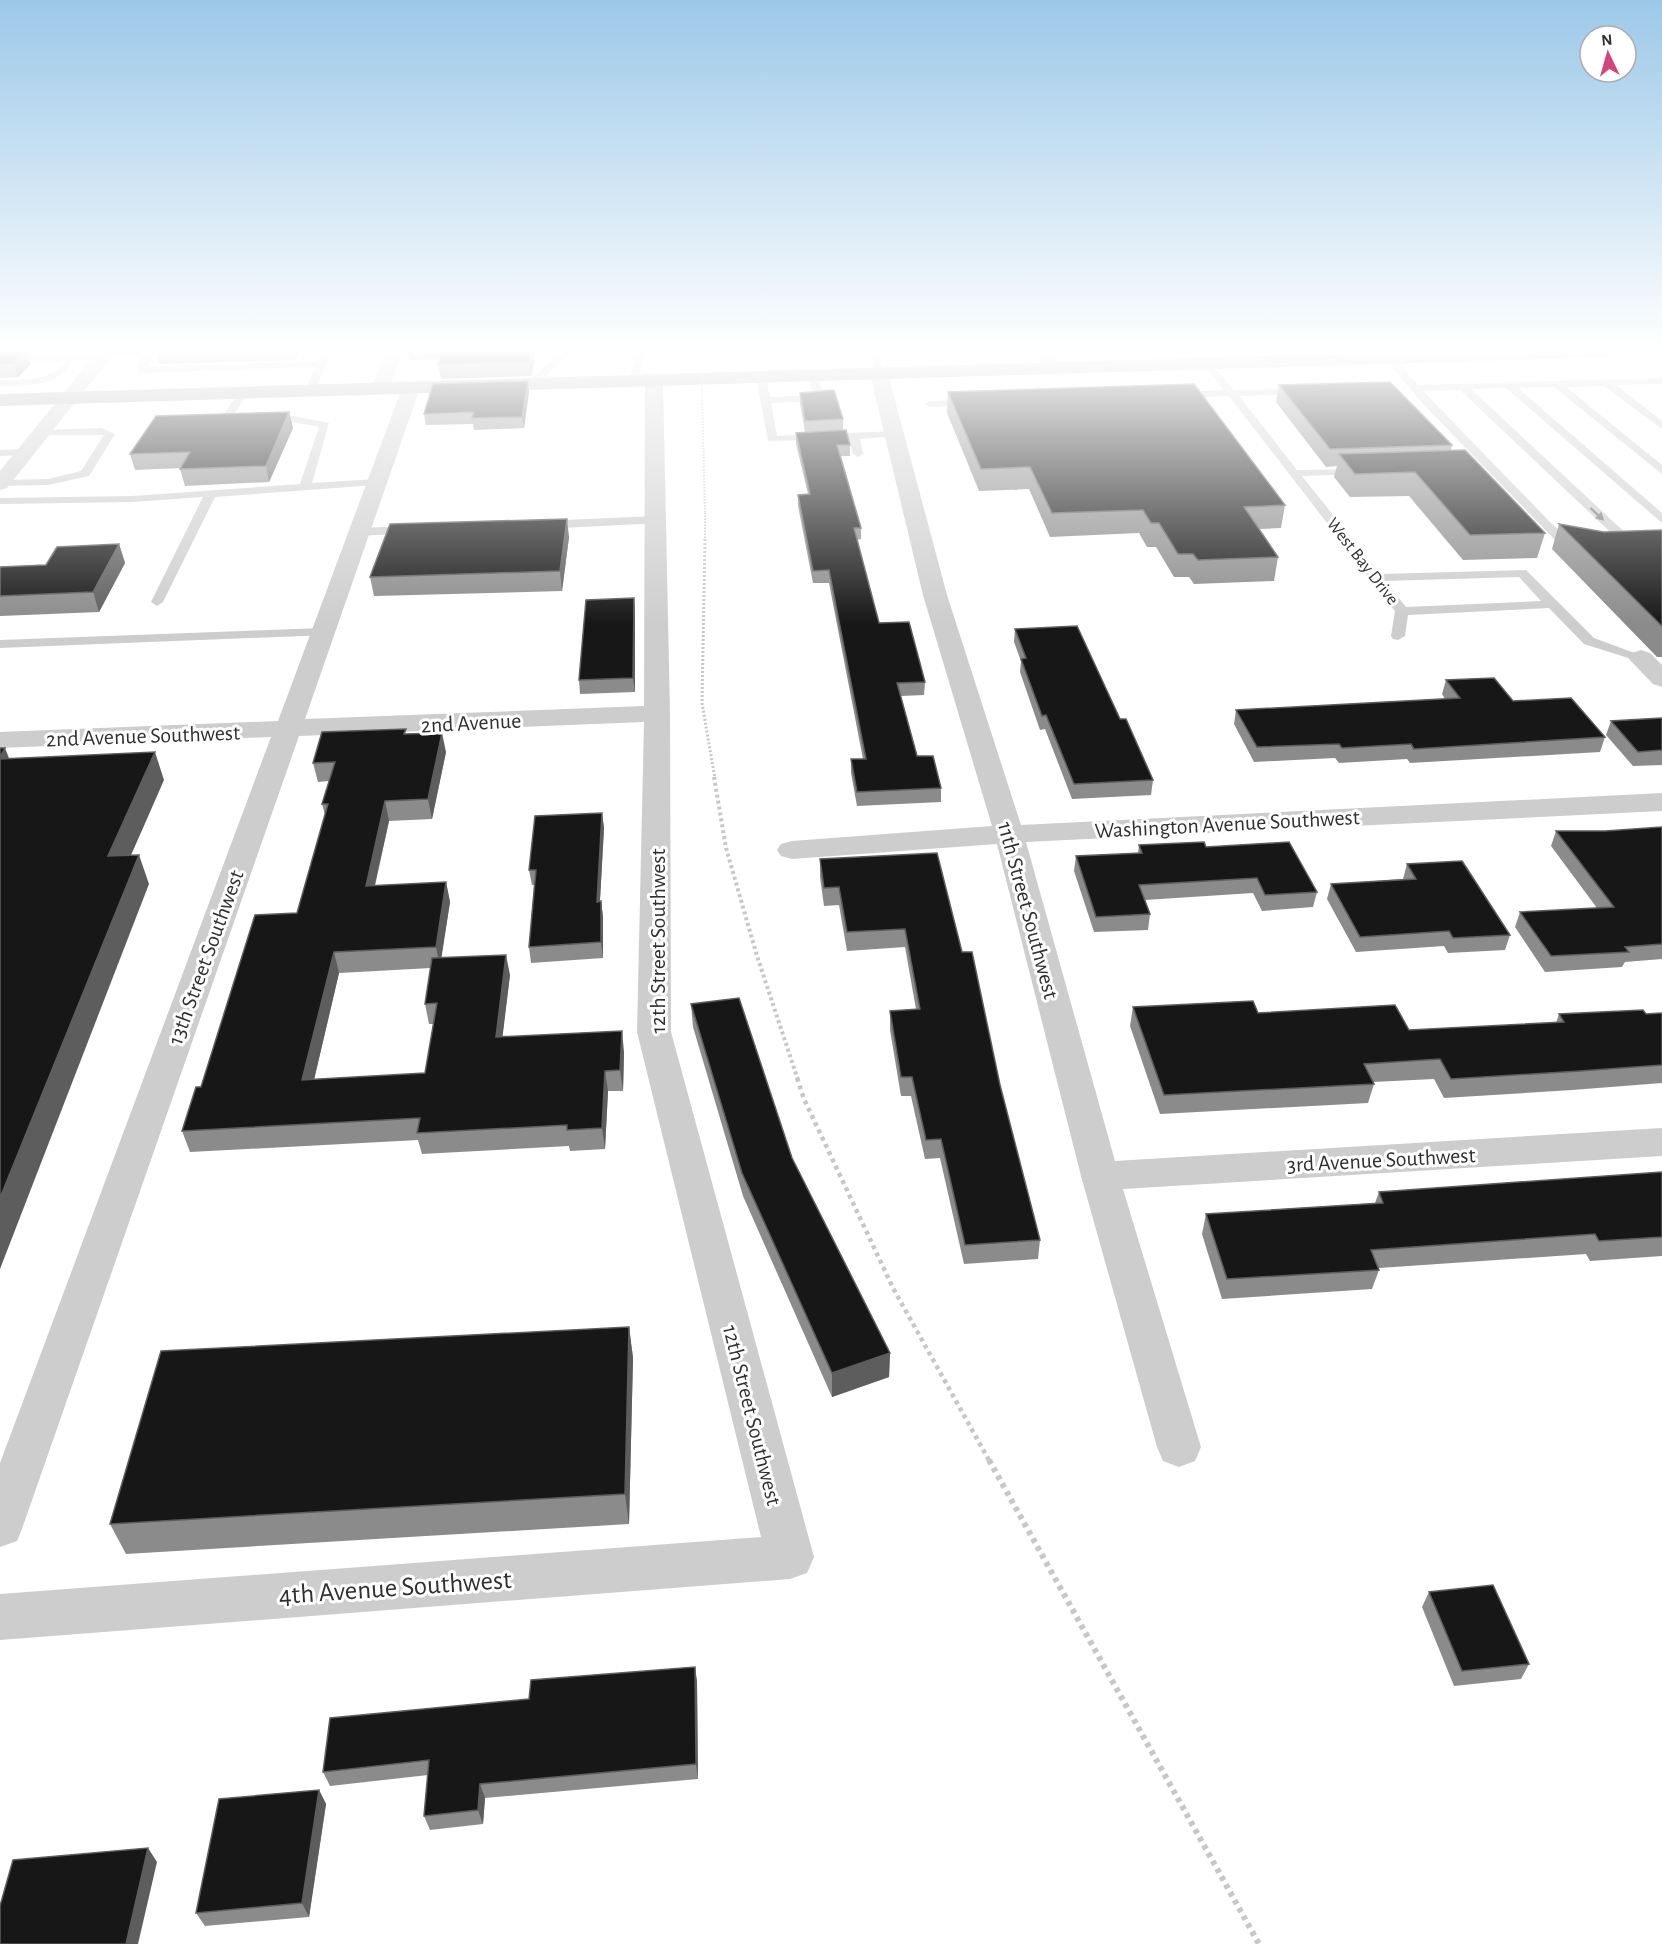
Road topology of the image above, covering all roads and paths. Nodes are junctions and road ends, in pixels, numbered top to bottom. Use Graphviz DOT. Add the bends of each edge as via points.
graph roads {
  1 [pos="33,443"];
  2 [pos="105,443"];
  3 [pos="320,443"];
  4 [pos="384,443"];
  5 [pos="649,443"];
  6 [pos="703,443"];
  7 [pos="855,443"];
  8 [pos="896,443"];
  9 [pos="1270,443"];
  10 [pos="1463,443"];
  11 [pos="1524,443"];
  12 [pos="1574,443"];
  13 [pos="1628,443"];
  14 [pos="25,452"];
  15 [pos="0,453"];
  16 [pos="858,454"];
  17 [pos="1374,470"];
  18 [pos="1662,471"];
  19 [pos="1293,473"];
  20 [pos="376,482"];
  21 [pos="0,483"];
  22 [pos="305,487"];
  23 [pos="211,494"];
  24 [pos="0,501"];
  25 [pos="1662,519"];
  26 [pos="655,520"];
  27 [pos="531,525"];
  28 [pos="420,530"];
  29 [pos="358,532"];
  30 [pos="1587,543"];
  31 [pos="1609,545"];
  32 [pos="1376,578"];
  33 [pos="157,602"];
  34 [pos="1552,604"];
  35 [pos="1402,611"];
  36 [pos="322,632"];
  37 [pos="1398,636"];
  38 [pos="0,644"];
  39 [pos="1641,658"];
  40 [pos="1662,680"];
  41 [pos="657,713"];
  42 [pos="286,730"];
  43 [pos="0,740"];
  44 [pos="1662,802"];
  45 [pos="1009,834"];
  46 [pos="792,850"];
  47 [pos="1662,1142"];
  48 [pos="1100,1176"];
  49 [pos="1179,1447"];
  50 [pos="0,1526"];
  51 [pos="790,1557"];
  52 [pos="0,1617"];
  53 [pos="1259,1944"];
  1 -- 14 [label="street"];
  2 -- 21 [label="lane" via="85,474 48,482"];
  3 -- 22 [label="lane"];
  4 -- 20 [label="street, 13th Street Southwest"];
  5 -- 26 [label="street, 12th Street Southwest"];
  6 -- 53 [label="path, bridge" via="702,704 726,848 804,1099 893,1288"];
  7 -- 16 [label="lane"];
  8 -- 45 [label="street, 11th Street Southwest" via="935,595"];
  9 -- 19 [label="lane, West Bay Drive"];
  10 -- 30 [label="lane" via="1560,537"];
  11 -- 31 [label="lane, one-way" via="1635,544"];
  12 -- 25 [label="lane"];
  13 -- 18 [label="lane"];
  14 -- 15 [label="lane"];
  14 -- 21 [label="street"];
  17 -- 19 [label="lane"];
  19 -- 32 [label="lane, West Bay Drive"];
  20 -- 22 [label="lane"];
  20 -- 29 [label="street, 13th Street Southwest"];
  22 -- 23 [label="lane"];
  23 -- 24 [label="lane"];
  23 -- 33 [label="lane"];
  26 -- 27 [label="lane"];
  26 -- 41 [label="street, 12th Street Southwest"];
  28 -- 29 [label="lane"];
  29 -- 36 [label="street, 13th Street Southwest"];
  32 -- 34 [label="lane" via="1522,573"];
  32 -- 35 [label="lane, West Bay Drive"];
  34 -- 35 [label="lane, West Bay Drive"];
  34 -- 39 [label="lane" via="1589,641"];
  35 -- 37 [label="lane"];
  36 -- 38 [label="lane"];
  36 -- 42 [label="street, 13th Street Southwest"];
  39 -- 40 [label="street"];
  41 -- 42 [label="street, 2nd Avenue"];
  41 -- 51 [label="street, 12th Street Southwest" via="654,1032"];
  42 -- 43 [label="street, 2nd Avenue Southwest"];
  42 -- 50 [label="street, 13th Street Southwest"];
  44 -- 45 [label="street, Washington Avenue Southwest"];
  45 -- 46 [label="street, Washington Avenue Southwest"];
  45 -- 48 [label="street, 11th Street Southwest"];
  47 -- 48 [label="street, 3rd Avenue Southwest"];
  48 -- 49 [label="street, 11th Street Southwest"];
  51 -- 52 [label="street, 4th Avenue Southwest"];
}
